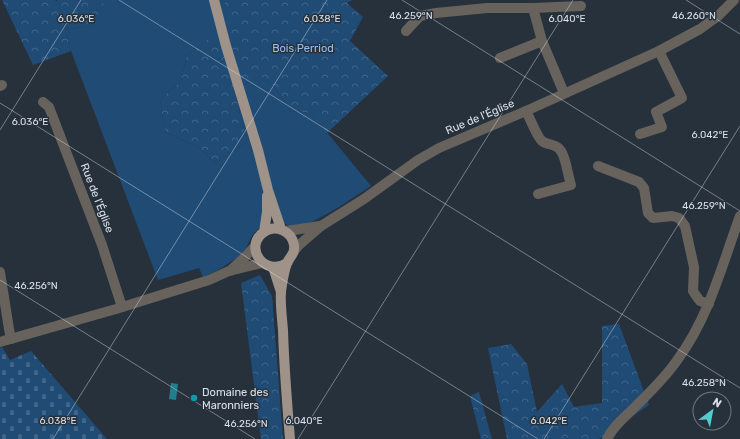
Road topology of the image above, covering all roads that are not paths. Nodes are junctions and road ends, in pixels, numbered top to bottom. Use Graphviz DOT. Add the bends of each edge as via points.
graph roads {
  1 [pos="214,0"];
  2 [pos="734,0"];
  3 [pos="581,6"];
  4 [pos="533,8"];
  5 [pos="406,31"];
  6 [pos="542,41"];
  7 [pos="659,51"];
  8 [pos="500,58"];
  9 [pos="564,93"];
  10 [pos="43,102"];
  11 [pos="526,111"];
  12 [pos="640,134"];
  13 [pos="598,166"];
  14 [pos="268,190"];
  15 [pos="538,194"];
  16 [pos="740,216"];
  17 [pos="321,226"];
  18 [pos="280,229"];
  19 [pos="264,232"];
  20 [pos="255,246"];
  21 [pos="294,251"];
  22 [pos="288,262"];
  23 [pos="262,263"];
  24 [pos="273,267"];
  25 [pos="229,271"];
  26 [pos="0,272"];
  27 [pos="281,292"];
  28 [pos="708,304"];
  29 [pos="122,307"];
  30 [pos="12,339"];
  31 [pos="0,342"];
  32 [pos="290,439"];
  33 [pos="607,439"];
  1 -- 14 [label="main road"];
  2 -- 7 [label="street, Rue de l'Église" via="700,29"];
  3 -- 4 [label="street"];
  4 -- 5 [label="street" via="487,8 436,13 420,16"];
  4 -- 6 [label="street"];
  6 -- 8 [label="street"];
  6 -- 9 [label="street"];
  7 -- 9 [label="street, Rue de l'Église"];
  7 -- 12 [label="street" via="682,98 656,112 662,126"];
  9 -- 11 [label="street, Rue de l'Église"];
  10 -- 29 [label="street, Rue de l'Église" via="49,107 66,149"];
  11 -- 15 [label="street" via="539,138 560,149 571,185"];
  11 -- 17 [label="street, Rue de l'Église" via="461,138 418,160"];
  13 -- 28 [label="street" via="639,182 644,188 648,213 653,218 679,218 685,226 694,267 696,297"];
  14 -- 18 [label="main road"];
  14 -- 19 [label="main road"];
  16 -- 28 [label="street"];
  17 -- 18 [label="street, Rue de l'Église"];
  17 -- 21 [label="street, Rue de l'Église"];
  18 -- 19 [label="main road" via="269,229"];
  18 -- 21 [label="main road" via="292,238"];
  19 -- 20 [label="main road"];
  20 -- 23 [label="main road"];
  20 -- 25 [label="street"];
  21 -- 22 [label="main road"];
  22 -- 24 [label="main road"];
  22 -- 27 [label="main road"];
  23 -- 24 [label="main road"];
  23 -- 25 [label="street"];
  24 -- 27 [label="main road"];
  25 -- 29 [label="street" via="209,280"];
  26 -- 30 [label="street"];
  27 -- 32 [label="main road"];
  28 -- 33 [label="street" via="692,337 669,372 615,427"];
  29 -- 30 [label="street"];
  30 -- 31 [label="street"];
}
